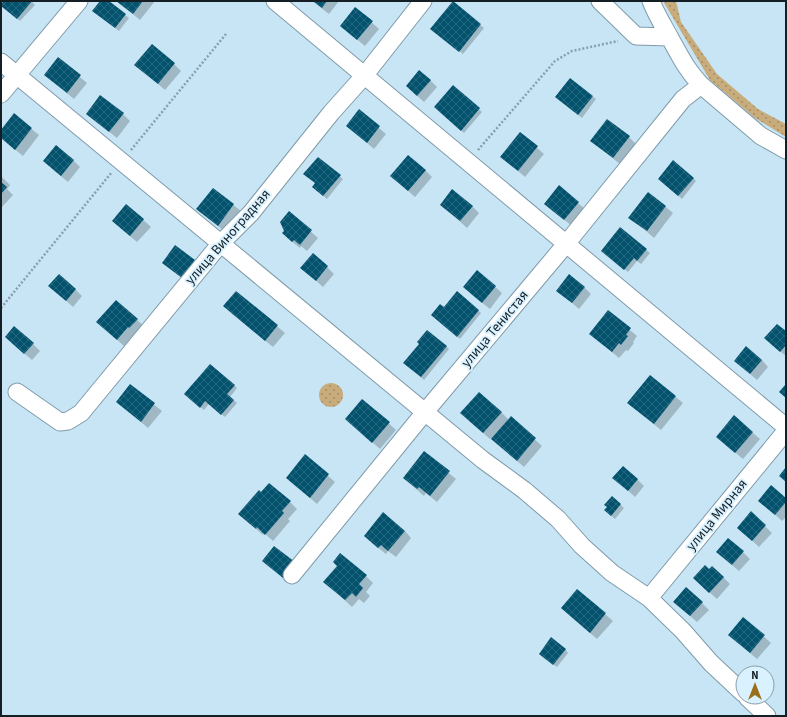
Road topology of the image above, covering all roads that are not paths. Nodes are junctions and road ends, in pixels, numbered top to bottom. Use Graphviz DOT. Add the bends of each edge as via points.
graph roads {
  1 [pos="80,1"];
  2 [pos="275,1"];
  3 [pos="423,1"];
  4 [pos="600,1"];
  5 [pos="651,1"];
  6 [pos="669,37"];
  7 [pos="1,62"];
  8 [pos="16,75"];
  9 [pos="364,76"];
  10 [pos="701,85"];
  11 [pos="1,94"];
  12 [pos="786,150"];
  13 [pos="221,244"];
  14 [pos="566,244"];
  15 [pos="17,392"];
  16 [pos="425,412"];
  17 [pos="786,427"];
  18 [pos="786,431"];
  19 [pos="292,575"];
  20 [pos="649,598"];
  21 [pos="735,686"];
  22 [pos="755,705"];
  23 [pos="767,716"];
  1 -- 8 [label="street"];
  2 -- 9 [label="street"];
  3 -- 9 [label="street, улица Виноградная"];
  4 -- 6 [label="street" via="636,36"];
  5 -- 6 [label="street"];
  6 -- 10 [label="street" via="680,59"];
  7 -- 8 [label="street"];
  8 -- 11 [label="street"];
  8 -- 13 [label="street"];
  9 -- 13 [label="street, улица Виноградная"];
  9 -- 14 [label="street"];
  10 -- 12 [label="street" via="761,136"];
  10 -- 14 [label="street, улица Тенистая" via="683,99"];
  13 -- 15 [label="street, улица Виноградная" via="81,414 60,422"];
  13 -- 16 [label="street"];
  14 -- 16 [label="street, улица Тенистая"];
  14 -- 17 [label="street"];
  16 -- 19 [label="street, улица Тенистая"];
  16 -- 20 [label="street" via="558,519 582,546 612,573"];
  18 -- 20 [label="street, улица Мирная"];
  20 -- 21 [label="street"];
  22 -- 23 [label="street"];
}
